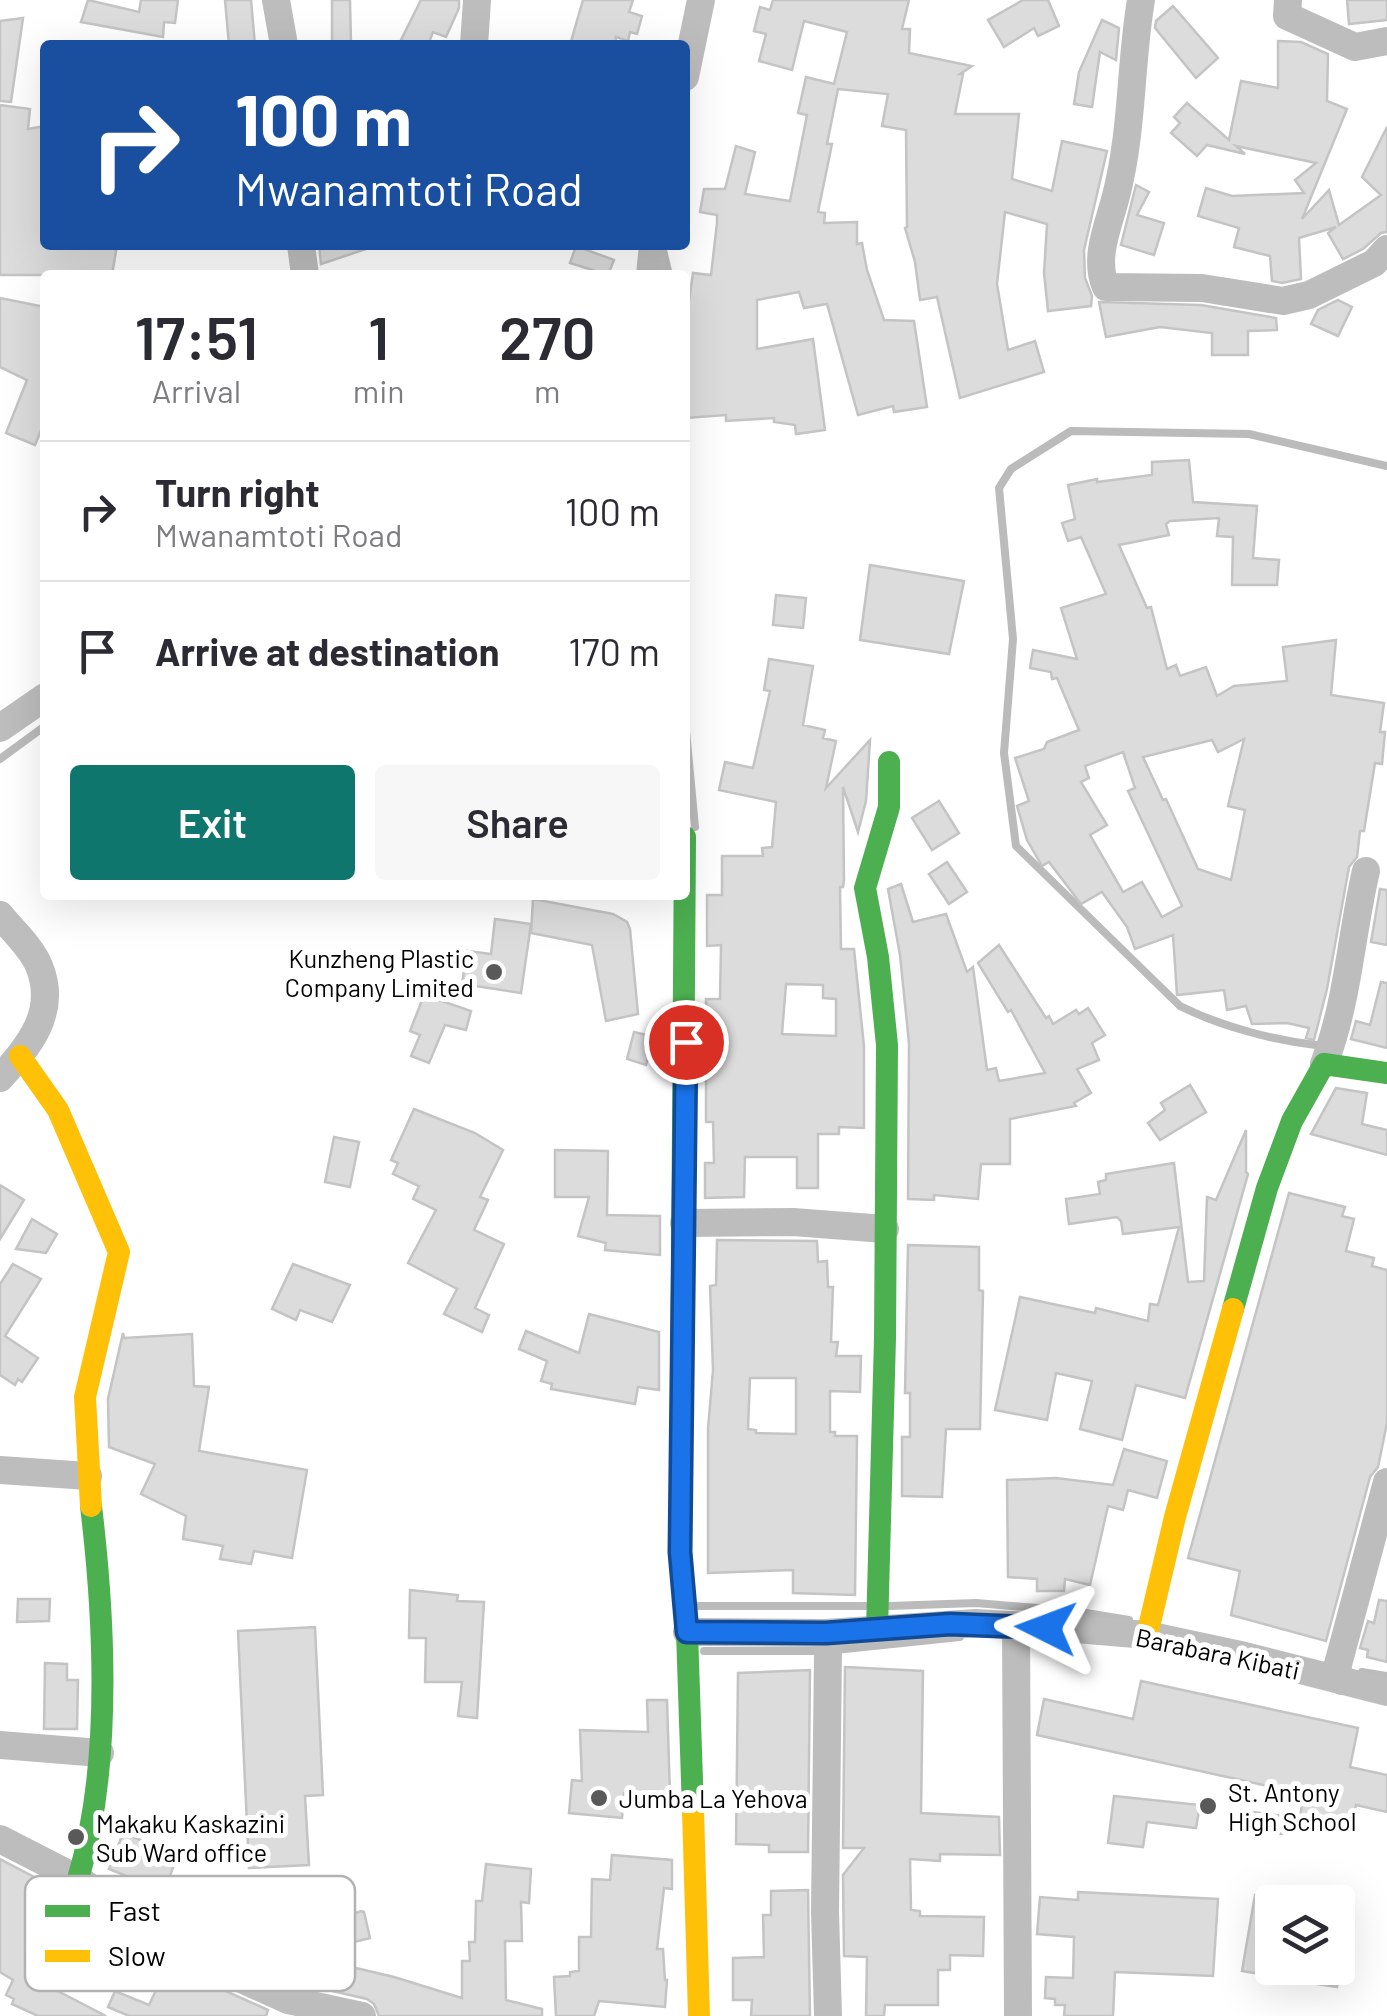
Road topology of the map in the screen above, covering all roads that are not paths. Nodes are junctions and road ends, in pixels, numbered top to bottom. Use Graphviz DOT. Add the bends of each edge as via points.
graph roads {
  1 [pos="276,0"];
  2 [pos="477,0"];
  3 [pos="701,0"];
  4 [pos="1141,0"];
  5 [pos="1288,0"];
  6 [pos="283,40"];
  7 [pos="474,40"];
  8 [pos="1387,41"];
  9 [pos="690,52"];
  10 [pos="1387,249"];
  11 [pos="40,700"];
  12 [pos="0,727"];
  13 [pos="889,762"];
  14 [pos="1366,871"];
  15 [pos="685,900"];
  16 [pos="0,915"];
  17 [pos="20,1056"];
  18 [pos="1324,1064"];
  19 [pos="1387,1073"];
  20 [pos="0,1078"];
  21 [pos="684,1223"];
  22 [pos="885,1229"];
  23 [pos="0,1470"];
  24 [pos="88,1476"];
  25 [pos="1387,1482"];
  26 [pos="1016,1626"];
  27 [pos="878,1630"];
  28 [pos="687,1632"];
  29 [pos="826,1633"];
  30 [pos="1147,1635"];
  31 [pos="1342,1681"];
  32 [pos="1387,1692"];
  33 [pos="0,1745"];
  34 [pos="100,1753"];
  35 [pos="0,1839"];
  36 [pos="72,1876"];
  37 [pos="79,1876"];
  38 [pos="268,1991"];
  39 [pos="362,2016"];
  40 [pos="698,2016"];
  41 [pos="828,2016"];
  42 [pos="1018,2016"];
  1 -- 6 [label="street"];
  2 -- 7 [label="street"];
  3 -- 9 [label="street"];
  4 -- 10 [label="street" via="1126,144 1103,238 1106,287 1202,288 1283,301 1374,263"];
  5 -- 8 [label="street" via="1286,16 1355,47"];
  11 -- 12 [label="street"];
  13 -- 22 [label="street" via="889,807 865,888 888,1046"];
  14 -- 18 [label="street" via="1348,980"];
  15 -- 21 [label="street"];
  16 -- 17 [label="street" via="38,964 44,992 42,1024"];
  17 -- 20 [label="street"];
  17 -- 24 [label="street" via="58,1110 118,1252 85,1397"];
  18 -- 19 [label="street"];
  18 -- 30 [label="street" via="1292,1121 1267,1188"];
  21 -- 22 [label="street"];
  21 -- 28 [label="street" via="680,1552"];
  22 -- 27 [label="street"];
  23 -- 24 [label="street"];
  24 -- 34 [label="street" via="98,1571"];
  25 -- 31 [label="street" via="1337,1668"];
  26 -- 27 [label="street, Barabara Kibati"];
  26 -- 30 [label="street, Barabara Kibati"];
  26 -- 42 [label="street"];
  27 -- 29 [label="street, Barabara Kibati"];
  28 -- 29 [label="street, Barabara Kibati"];
  28 -- 40 [label="street"];
  29 -- 41 [label="street"];
  30 -- 31 [label="street, Barabara Kibati"];
  31 -- 32 [label="street, Barabara Kibati"];
  33 -- 34 [label="street"];
  34 -- 37 [label="street" via="91,1836"];
  35 -- 36 [label="street"];
  38 -- 39 [label="street"];
}
